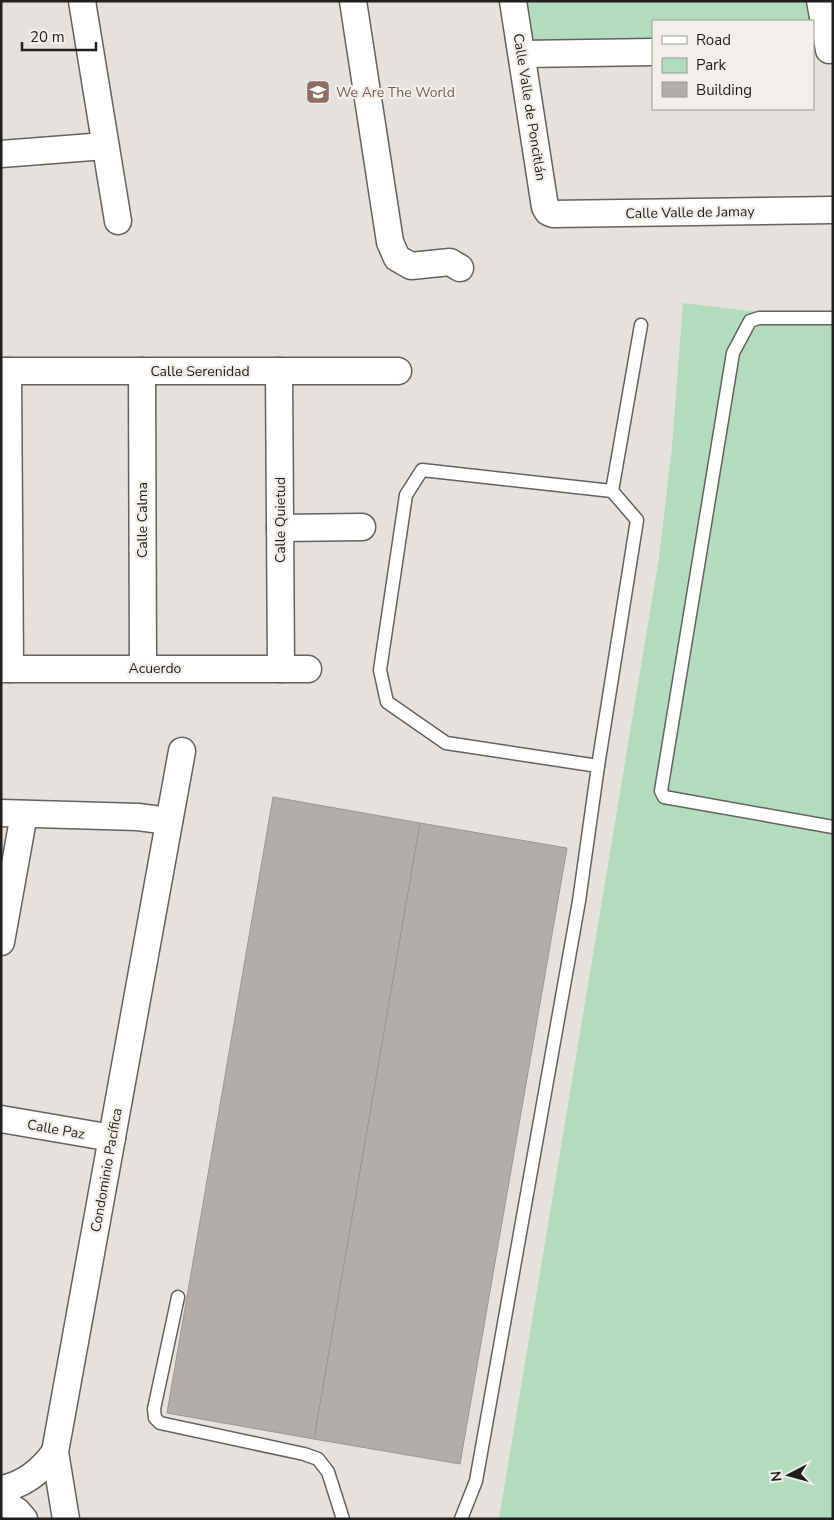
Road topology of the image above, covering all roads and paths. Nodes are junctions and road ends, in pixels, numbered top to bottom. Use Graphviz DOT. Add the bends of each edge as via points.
graph roads {
  1 [pos="82,1"];
  2 [pos="353,1"];
  3 [pos="513,1"];
  4 [pos="820,1"];
  5 [pos="825,50"];
  6 [pos="652,52"];
  7 [pos="522,54"];
  8 [pos="105,146"];
  9 [pos="1,154"];
  10 [pos="833,210"];
  11 [pos="548,212"];
  12 [pos="118,222"];
  13 [pos="460,268"];
  14 [pos="833,318"];
  15 [pos="641,326"];
  16 [pos="5,371"];
  17 [pos="142,371"];
  18 [pos="278,371"];
  19 [pos="398,371"];
  20 [pos="612,491"];
  21 [pos="362,527"];
  22 [pos="280,528"];
  23 [pos="143,668"];
  24 [pos="6,669"];
  25 [pos="281,669"];
  26 [pos="308,669"];
  27 [pos="182,751"];
  28 [pos="598,766"];
  29 [pos="12,813"];
  30 [pos="169,821"];
  31 [pos="833,827"];
  32 [pos="1,942"];
  33 [pos="1,1119"];
  34 [pos="112,1138"];
  35 [pos="178,1297"];
  36 [pos="55,1452"];
  37 [pos="1,1489"];
  38 [pos="1,1501"];
  39 [pos="24,1519"];
  40 [pos="66,1519"];
  41 [pos="342,1519"];
  42 [pos="461,1519"];
  1 -- 8 [label="street"];
  2 -- 13 [label="street" via="390,242 396,258 411,266 450,262"];
  3 -- 7 [label="street, Calle Valle de Poncitlán"];
  4 -- 5 [label="street"];
  6 -- 7 [label="street"];
  7 -- 11 [label="street, Calle Valle de Poncitlán"];
  8 -- 9 [label="street"];
  8 -- 12 [label="street"];
  10 -- 11 [label="street, Calle Valle de Jamay"];
  14 -- 31 [label="lane" via="759,318 750,321 733,353 661,791 664,797"];
  15 -- 20 [label="lane"];
  16 -- 17 [label="street, Calle Serenidad"];
  16 -- 24 [label="street"];
  17 -- 18 [label="street, Calle Serenidad"];
  17 -- 23 [label="street, Calle Calma"];
  18 -- 19 [label="street, Calle Serenidad"];
  18 -- 22 [label="street, Calle Quietud"];
  20 -- 28 [label="lane" via="637,520"];
  20 -- 28 [label="lane" via="422,470 406,495 380,670 387,702 446,743"];
  21 -- 22 [label="street"];
  22 -- 25 [label="street, Calle Quietud"];
  23 -- 24 [label="street, Acuerdo"];
  23 -- 25 [label="street, Acuerdo"];
  25 -- 26 [label="street, Acuerdo"];
  27 -- 30 [label="street, Condominio Pacífica"];
  28 -- 42 [label="lane" via="579,901 476,1481"];
  29 -- 30 [label="street"];
  29 -- 32 [label="street"];
  30 -- 34 [label="street, Condominio Pacífica"];
  33 -- 34 [label="street, Calle Paz"];
  34 -- 36 [label="street, Condominio Pacífica"];
  35 -- 41 [label="lane" via="154,1409 155,1418 160,1423 318,1459 328,1472"];
  36 -- 37 [label="street" via="46,1465 28,1478"];
  36 -- 40 [label="street, Condominio Pacífica"];
  38 -- 39 [label="street"];
}
